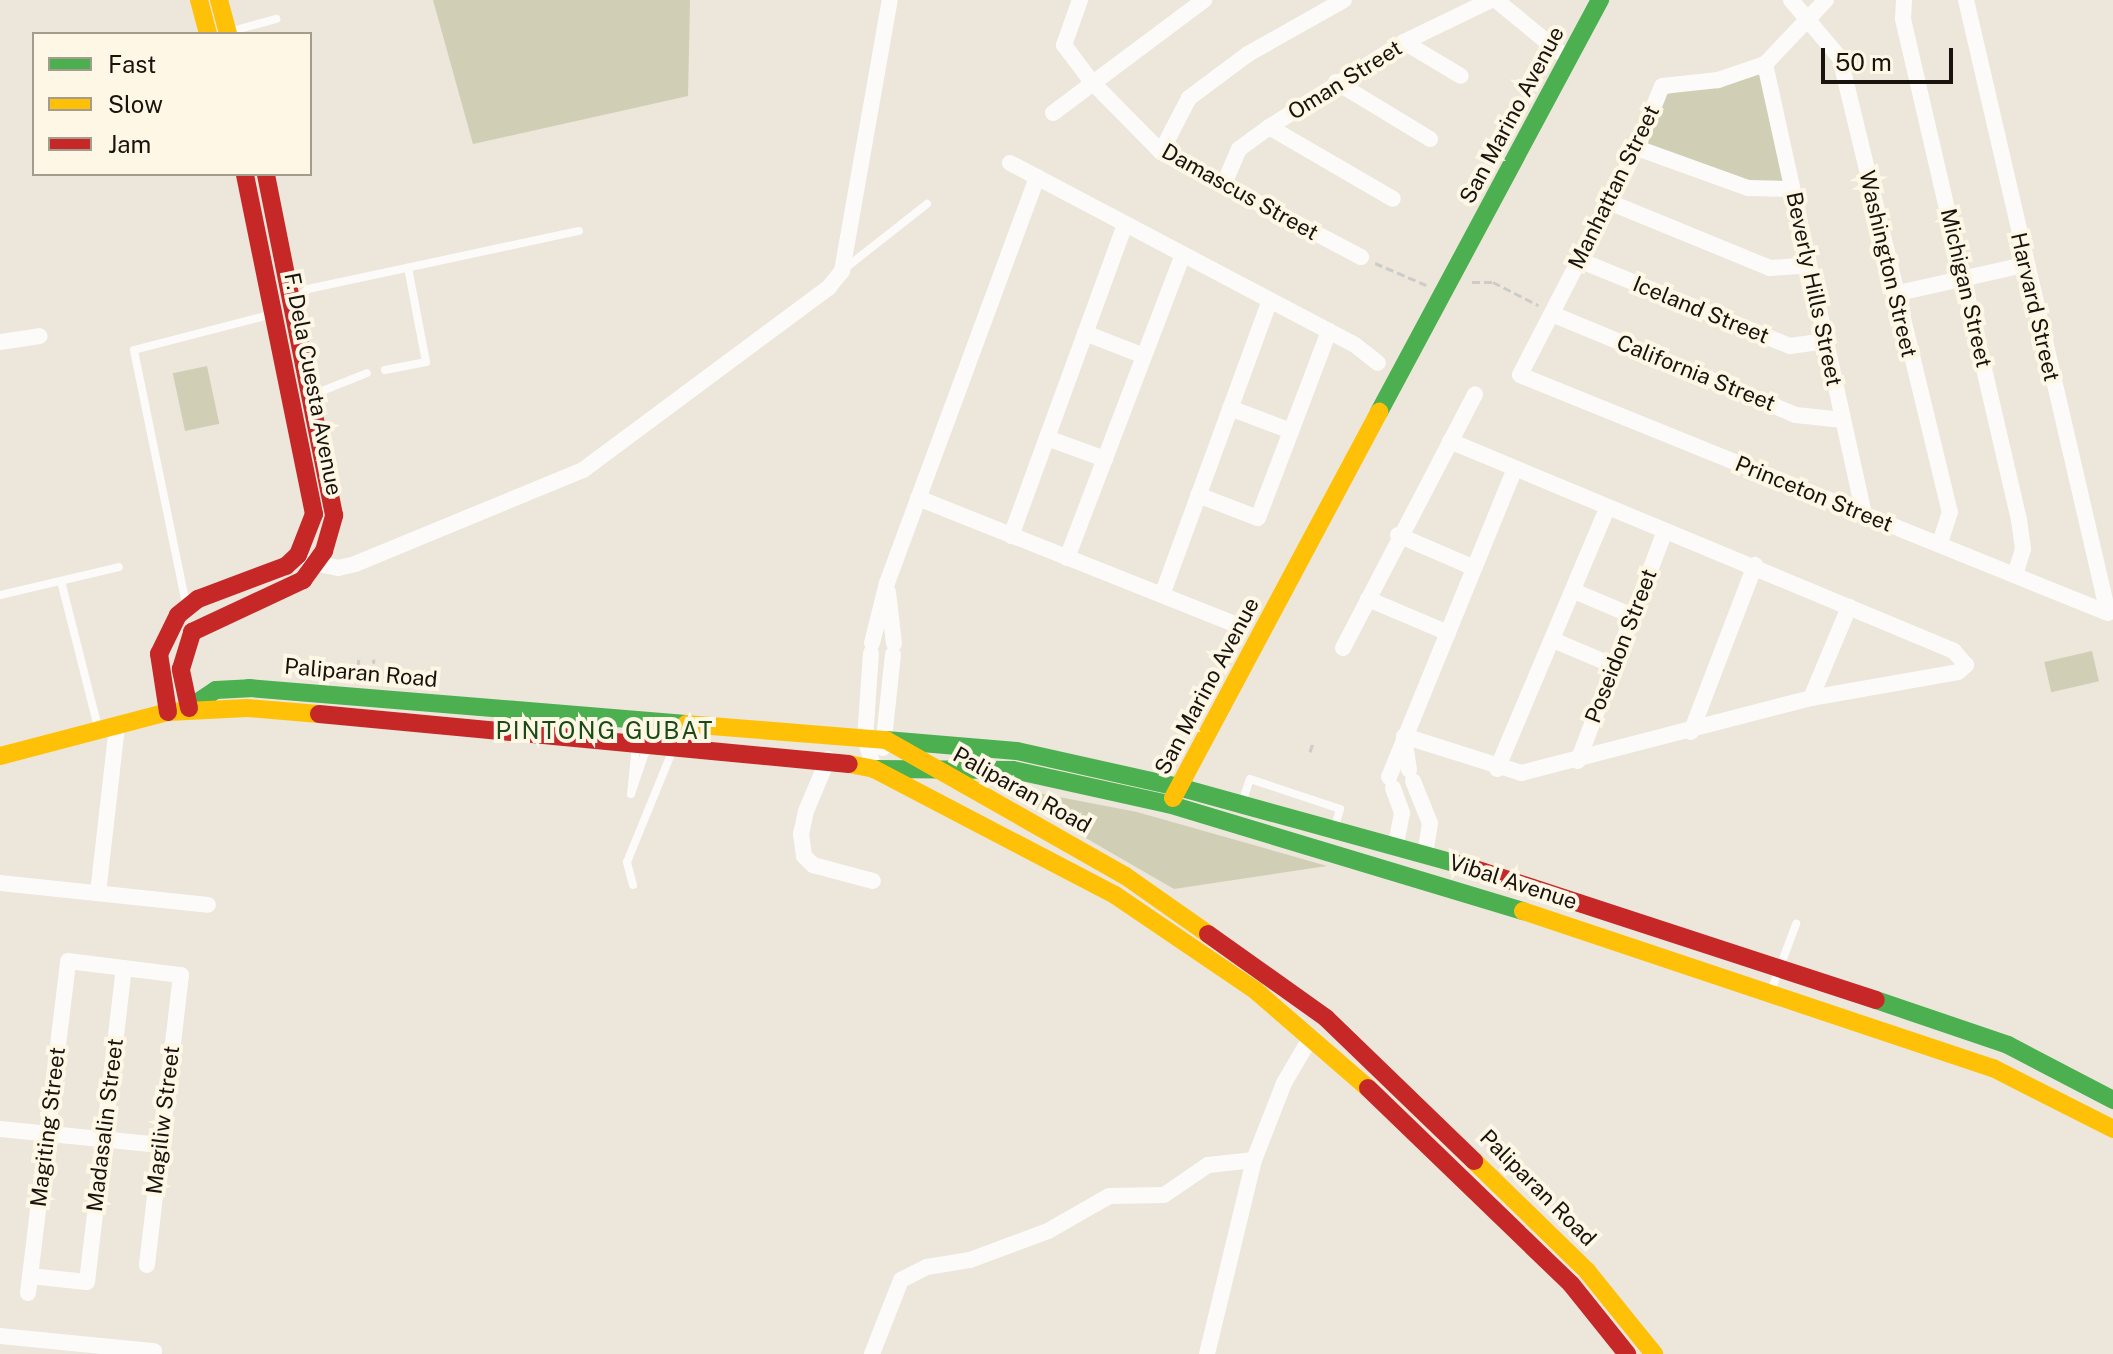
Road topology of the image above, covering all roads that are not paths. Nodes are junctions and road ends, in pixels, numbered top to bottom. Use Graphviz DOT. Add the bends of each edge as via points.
graph roads {
  1 [pos="199,0"];
  2 [pos="219,0"];
  3 [pos="890,0"];
  4 [pos="1080,0"];
  5 [pos="1204,0"];
  6 [pos="1344,0"];
  7 [pos="1494,0"];
  8 [pos="1585,0"];
  9 [pos="1600,0"];
  10 [pos="1791,0"];
  11 [pos="1826,0"];
  12 [pos="1904,0"];
  13 [pos="1966,0"];
  14 [pos="1807,18"];
  15 [pos="276,19"];
  16 [pos="207,32"];
  17 [pos="225,32"];
  18 [pos="229,32"];
  19 [pos="1404,42"];
  20 [pos="1559,52"];
  21 [pos="1765,64"];
  22 [pos="1461,76"];
  23 [pos="1091,81"];
  24 [pos="1336,82"];
  25 [pos="1053,113"];
  26 [pos="1269,127"];
  27 [pos="1430,139"];
  28 [pos="1637,148"];
  29 [pos="1161,152"];
  30 [pos="1010,163"];
  31 [pos="245,176"];
  32 [pos="266,176"];
  33 [pos="1037,177"];
  34 [pos="1223,186"];
  35 [pos="1792,189"];
  36 [pos="1393,199"];
  37 [pos="1609,202"];
  38 [pos="927,204"];
  39 [pos="1125,224"];
  40 [pos="579,231"];
  41 [pos="1183,254"];
  42 [pos="1361,257"];
  43 [pos="1579,260"];
  44 [pos="1809,265"];
  45 [pos="2024,265"];
  46 [pos="408,268"];
  47 [pos="842,271"];
  48 [pos="1963,278"];
  49 [pos="1440,289"];
  50 [pos="1894,294"];
  51 [pos="1270,300"];
  52 [pos="293,304"];
  53 [pos="274,313"];
  54 [pos="1552,314"];
  55 [pos="1329,331"];
  56 [pos="1085,333"];
  57 [pos="40,336"];
  58 [pos="1826,341"];
  59 [pos="0,342"];
  60 [pos="1144,356"];
  61 [pos="1378,363"];
  62 [pos="385,370"];
  63 [pos="367,373"];
  64 [pos="1520,375"];
  65 [pos="1475,394"];
  66 [pos="311,395"];
  67 [pos="1230,408"];
  68 [pos="1843,420"];
  69 [pos="1291,431"];
  70 [pos="1047,438"];
  71 [pos="1450,441"];
  72 [pos="1105,459"];
  73 [pos="1514,471"];
  74 [pos="1198,495"];
  75 [pos="918,498"];
  76 [pos="1607,508"];
  77 [pos="1864,514"];
  78 [pos="1665,531"];
  79 [pos="1398,535"];
  80 [pos="1011,536"];
  81 [pos="1940,543"];
  82 [pos="298,555"];
  83 [pos="1067,558"];
  84 [pos="1755,565"];
  85 [pos="119,567"];
  86 [pos="316,567"];
  87 [pos="1472,567"];
  88 [pos="2015,575"];
  89 [pos="61,581"];
  90 [pos="887,583"];
  91 [pos="1574,591"];
  92 [pos="0,595"];
  93 [pos="1162,595"];
  94 [pos="1368,599"];
  95 [pos="186,607"];
  96 [pos="1849,607"];
  97 [pos="2108,613"];
  98 [pos="1633,616"];
  99 [pos="1232,623"];
  100 [pos="1448,633"];
  101 [pos="1553,640"];
  102 [pos="1343,648"];
  103 [pos="1612,665"];
  104 [pos="1811,698"];
  105 [pos="189,708"];
  106 [pos="168,712"];
  107 [pos="117,725"];
  108 [pos="99,730"];
  109 [pos="1691,732"];
  110 [pos="1404,736"];
  111 [pos="865,739"];
  112 [pos="886,740"];
  113 [pos="642,742"];
  114 [pos="674,745"];
  115 [pos="828,759"];
  116 [pos="1578,761"];
  117 [pos="1,762"];
  118 [pos="928,766"];
  119 [pos="874,769"];
  120 [pos="1497,769"];
  121 [pos="1173,792"];
  122 [pos="1242,804"];
  123 [pos="1334,828"];
  124 [pos="1389,843"];
  125 [pos="1425,853"];
  126 [pos="1375,864"];
  127 [pos="873,881"];
  128 [pos="0,883"];
  129 [pos="633,885"];
  130 [pos="98,893"];
  131 [pos="208,905"];
  132 [pos="1796,924"];
  133 [pos="124,968"];
  134 [pos="1780,968"];
  135 [pos="1771,991"];
  136 [pos="1311,1037"];
  137 [pos="2113,1100"];
  138 [pos="0,1129"];
  139 [pos="2113,1129"];
  140 [pos="47,1134"];
  141 [pos="103,1139"];
  142 [pos="160,1145"];
  143 [pos="1254,1160"];
  144 [pos="147,1265"];
  145 [pos="87,1282"];
  146 [pos="0,1336"];
  147 [pos="75,1348"];
  148 [pos="154,1351"];
  149 [pos="872,1354"];
  150 [pos="1207,1354"];
  151 [pos="1627,1354"];
  152 [pos="1654,1354"];
  1 -- 16 [label="main road"];
  2 -- 17 [label="main road"];
  3 -- 47 [label="street"];
  4 -- 23 [label="street, Damascus Street" via="1064,45"];
  5 -- 23 [label="street"];
  6 -- 29 [label="street" via="1248,54 1189,98"];
  7 -- 19 [label="street, Oman Street"];
  7 -- 20 [label="street"];
  8 -- 20 [label="main road, San Marino Avenue"];
  9 -- 49 [label="main road, San Marino Avenue"];
  10 -- 14 [label="street, Washington Street"];
  11 -- 14 [label="street, Manhattan Street"];
  12 -- 48 [label="street, Michigan Street" via="1903,19"];
  13 -- 45 [label="street, Harvard Street"];
  14 -- 21 [label="street, Manhattan Street"];
  14 -- 50 [label="street, Washington Street" via="1840,58"];
  15 -- 18 [label="lane"];
  19 -- 22 [label="street"];
  19 -- 24 [label="street, Oman Street"];
  20 -- 49 [label="main road, San Marino Avenue"];
  21 -- 28 [label="street, Manhattan Street" via="1718,80 1662,86"];
  21 -- 35 [label="street, Beverly Hills Street"];
  23 -- 25 [label="street"];
  23 -- 29 [label="street, Damascus Street"];
  24 -- 26 [label="street, Oman Street"];
  24 -- 27 [label="street"];
  26 -- 34 [label="street, Oman Street" via="1239,149"];
  26 -- 36 [label="street"];
  28 -- 35 [label="street" via="1748,188"];
  28 -- 37 [label="street, Manhattan Street"];
  29 -- 34 [label="street, Damascus Street"];
  30 -- 33 [label="street"];
  31 -- 53 [label="main road, F. Dela Cuesta Avenue"];
  32 -- 52 [label="main road, F. Dela Cuesta Avenue"];
  33 -- 39 [label="street"];
  33 -- 75 [label="street"];
  34 -- 42 [label="street, Damascus Street"];
  35 -- 44 [label="street, Beverly Hills Street"];
  37 -- 43 [label="street, Manhattan Street"];
  37 -- 44 [label="street" via="1770,268"];
  38 -- 47 [label="lane"];
  39 -- 41 [label="street"];
  39 -- 56 [label="street"];
  40 -- 46 [label="lane"];
  41 -- 51 [label="street"];
  41 -- 60 [label="street"];
  43 -- 54 [label="street, Manhattan Street"];
  43 -- 58 [label="street, Iceland Street" via="1790,346"];
  44 -- 58 [label="street, Beverly Hills Street"];
  45 -- 48 [label="street"];
  45 -- 97 [label="street, Harvard Street"];
  46 -- 52 [label="lane" via="308,289"];
  46 -- 62 [label="lane" via="426,362"];
  47 -- 86 [label="street" via="807,307 583,470 355,564"];
  48 -- 50 [label="street"];
  48 -- 88 [label="street, Michigan Street" via="2019,520 2023,549"];
  49 -- 121 [label="main road, San Marino Avenue"];
  50 -- 81 [label="street, Washington Street" via="1950,512"];
  51 -- 55 [label="street"];
  51 -- 67 [label="street"];
  52 -- 53 [label="lane"];
  52 -- 66 [label="main road, F. Dela Cuesta Avenue"];
  53 -- 82 [label="main road, F. Dela Cuesta Avenue" via="314,514"];
  53 -- 95 [label="lane" via="134,350"];
  54 -- 64 [label="street, Manhattan Street"];
  54 -- 68 [label="street, California Street" via="1796,415"];
  55 -- 61 [label="street"];
  55 -- 69 [label="street"];
  56 -- 60 [label="street"];
  56 -- 70 [label="street"];
  57 -- 59 [label="street"];
  58 -- 68 [label="street, Beverly Hills Street"];
  60 -- 72 [label="street"];
  63 -- 66 [label="lane"];
  64 -- 77 [label="street, Princeton Street"];
  65 -- 71 [label="street"];
  66 -- 86 [label="main road, F. Dela Cuesta Avenue" via="334,515"];
  67 -- 69 [label="street"];
  67 -- 74 [label="street"];
  68 -- 77 [label="street, Beverly Hills Street"];
  69 -- 74 [label="street" via="1258,518"];
  70 -- 72 [label="street"];
  70 -- 80 [label="street"];
  71 -- 73 [label="street"];
  71 -- 79 [label="street"];
  72 -- 83 [label="street"];
  73 -- 76 [label="street"];
  73 -- 87 [label="street"];
  74 -- 93 [label="street"];
  75 -- 80 [label="street"];
  75 -- 90 [label="street"];
  76 -- 78 [label="street"];
  76 -- 91 [label="street"];
  77 -- 81 [label="street, Princeton Street"];
  78 -- 84 [label="street"];
  78 -- 98 [label="street, Poseidon Street"];
  79 -- 87 [label="street"];
  79 -- 94 [label="street"];
  80 -- 83 [label="street"];
  81 -- 88 [label="street, Princeton Street"];
  82 -- 86 [label="street"];
  82 -- 95 [label="main road" via="276,574"];
  83 -- 93 [label="street"];
  84 -- 96 [label="street"];
  84 -- 109 [label="street"];
  85 -- 89 [label="lane"];
  86 -- 105 [label="main road" via="289,588 202,623 192,632 181,655"];
  87 -- 100 [label="street"];
  88 -- 97 [label="street, Princeton Street"];
  89 -- 92 [label="lane"];
  89 -- 108 [label="lane"];
  90 -- 111 [label="street" via="872,648"];
  90 -- 112 [label="street" via="893,649"];
  91 -- 98 [label="street"];
  91 -- 101 [label="street"];
  93 -- 99 [label="street"];
  94 -- 100 [label="street"];
  94 -- 102 [label="street"];
  95 -- 106 [label="main road" via="168,630 159,654"];
  96 -- 104 [label="street"];
  96 -- 104 [label="street" via="1954,651 1966,665 1958,672"];
  98 -- 103 [label="street, Poseidon Street"];
  100 -- 110 [label="street"];
  101 -- 103 [label="street"];
  101 -- 120 [label="street"];
  103 -- 116 [label="street, Poseidon Street"];
  104 -- 109 [label="street"];
  105 -- 106 [label="main road, Paliparan Road"];
  105 -- 111 [label="main road, Paliparan Road" via="216,690 262,689"];
  105 -- 113 [label="main road, Paliparan Road" via="334,713"];
  106 -- 107 [label="main road, Paliparan Road"];
  107 -- 108 [label="main road, Paliparan Road"];
  107 -- 130 [label="street"];
  108 -- 117 [label="main road, Paliparan Road"];
  109 -- 116 [label="street"];
  110 -- 120 [label="street"];
  110 -- 124 [label="street" via="1391,783 1402,813"];
  110 -- 125 [label="street" via="1411,775 1430,823"];
  111 -- 112 [label="main road, Paliparan Road"];
  111 -- 119 [label="street"];
  112 -- 118 [label="main road, Paliparan Road"];
  112 -- 119 [label="street"];
  112 -- 121 [label="main road, Vibal Avenue" via="1017,751"];
  113 -- 113 [label="lane" via="631,794"];
  113 -- 114 [label="main road, Paliparan Road"];
  114 -- 115 [label="main road, Paliparan Road"];
  114 -- 129 [label="lane" via="627,862"];
  115 -- 119 [label="main road, Paliparan Road"];
  115 -- 127 [label="street" via="806,811 804,856 813,865"];
  116 -- 120 [label="street" via="1521,773"];
  118 -- 119 [label="main road, Vibal Avenue"];
  118 -- 121 [label="main road, Vibal Avenue" via="1013,770"];
  118 -- 152 [label="main road, Paliparan Road" via="1124,875 1326,1018 1587,1271"];
  119 -- 136 [label="main road, Paliparan Road" via="1115,895 1256,991"];
  121 -- 122 [label="main road, Vibal Avenue"];
  121 -- 126 [label="main road, Vibal Avenue"];
  122 -- 123 [label="main road, Vibal Avenue"];
  122 -- 123 [label="lane" via="1250,779 1340,809"];
  123 -- 124 [label="main road, Vibal Avenue"];
  124 -- 125 [label="main road, Vibal Avenue"];
  124 -- 126 [label="main road"];
  125 -- 134 [label="main road, Vibal Avenue"];
  126 -- 135 [label="main road, Vibal Avenue"];
  128 -- 130 [label="street"];
  130 -- 131 [label="street"];
  132 -- 134 [label="lane"];
  133 -- 140 [label="street, Magiting Street" via="68,961"];
  133 -- 141 [label="street, Madasalin Street"];
  133 -- 142 [label="street, Magiliw Street" via="181,975"];
  134 -- 135 [label="lane"];
  134 -- 137 [label="main road, Vibal Avenue" via="2008,1045"];
  135 -- 139 [label="main road, Vibal Avenue" via="1993,1068"];
  136 -- 143 [label="street" via="1284,1083"];
  136 -- 151 [label="main road, Paliparan Road" via="1571,1284"];
  138 -- 140 [label="street"];
  140 -- 141 [label="street"];
  140 -- 145 [label="street, Magiting Street" via="29,1285"];
  141 -- 142 [label="street"];
  141 -- 145 [label="street, Madasalin Street"];
  142 -- 144 [label="street, Magiliw Street"];
  143 -- 149 [label="street" via="1208,1165 1164,1195 1109,1196 1048,1231 970,1260 927,1267 901,1280"];
  143 -- 150 [label="street"];
  146 -- 147 [label="street"];
  147 -- 148 [label="street"];
}
